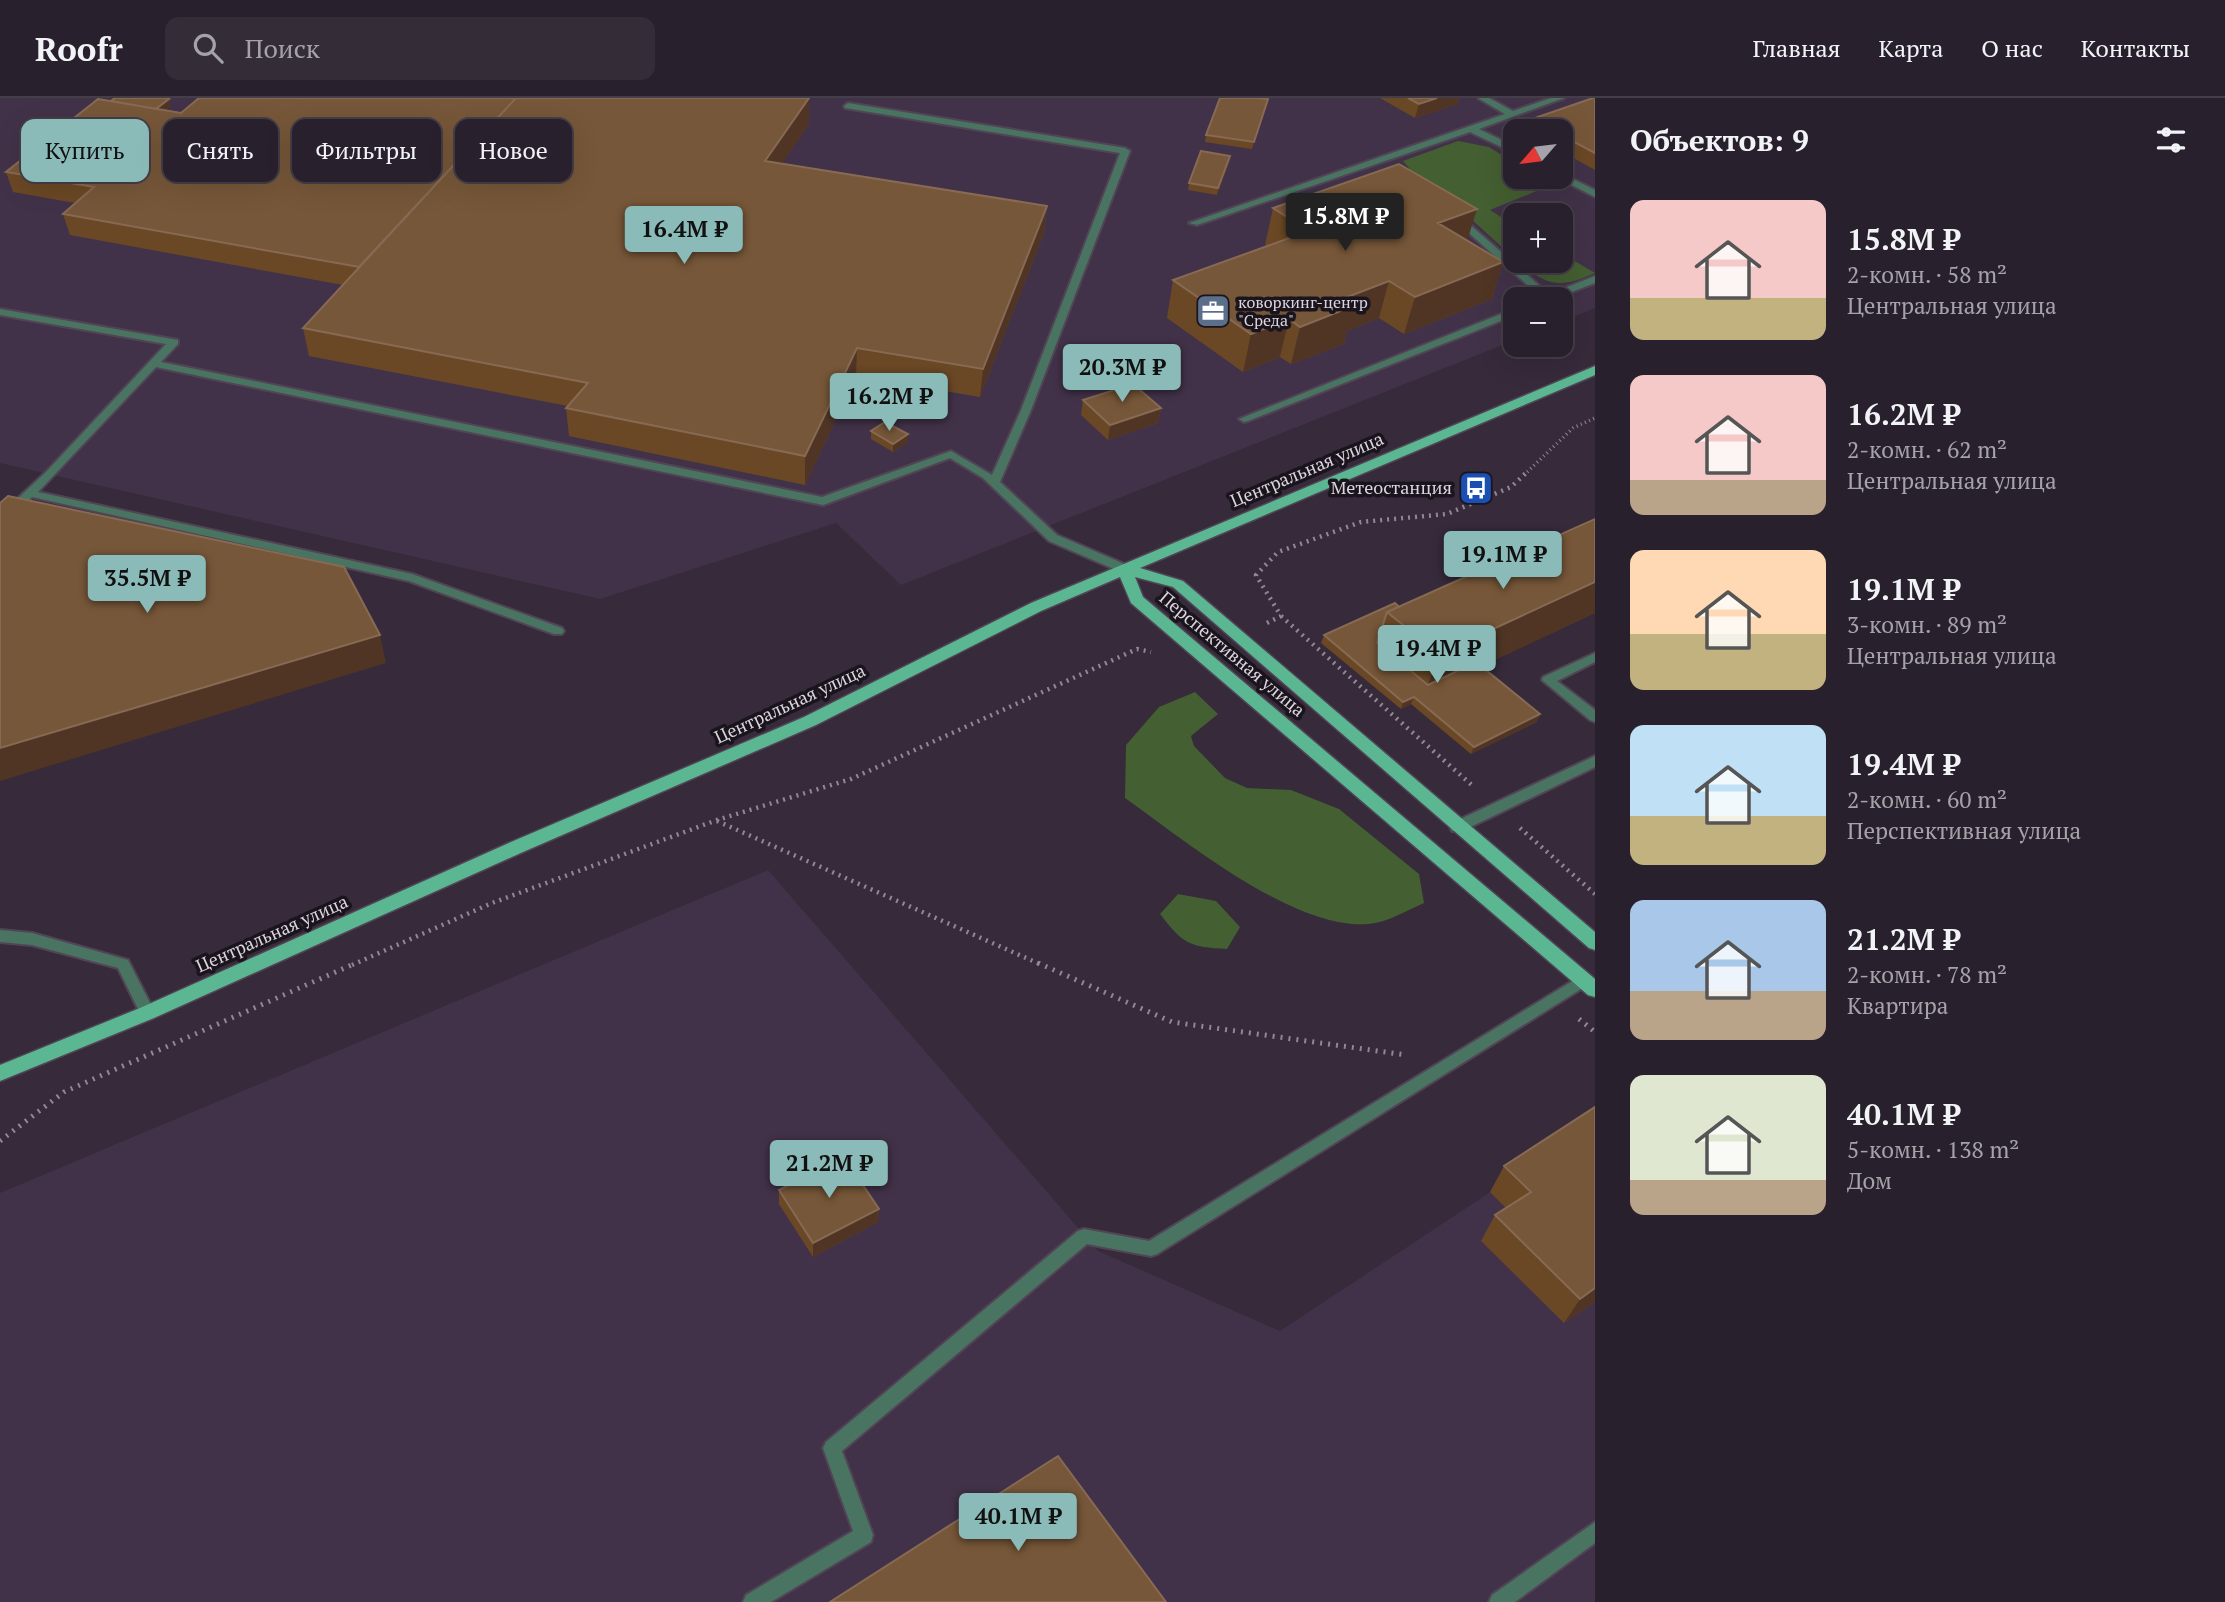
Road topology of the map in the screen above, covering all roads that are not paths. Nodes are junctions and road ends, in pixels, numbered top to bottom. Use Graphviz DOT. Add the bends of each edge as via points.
graph roads {
  1 [pos="1482,98"];
  2 [pos="1560,98"];
  3 [pos="848,106"];
  4 [pos="1512,114"];
  5 [pos="1472,129"];
  6 [pos="1503,144"];
  7 [pos="1384,160"];
  8 [pos="1394,167"];
  9 [pos="1573,182"];
  10 [pos="1595,194"];
  11 [pos="1444,207"];
  12 [pos="1194,223"];
  13 [pos="1595,279"];
  14 [pos="1534,287"];
  15 [pos="1573,288"];
  16 [pos="0,312"];
  17 [pos="1503,316"];
  18 [pos="153,363"];
  19 [pos="1595,370"];
  20 [pos="1244,419"];
  21 [pos="994,483"];
  22 [pos="28,493"];
  23 [pos="0,522"];
  24 [pos="1125,569"];
  25 [pos="558,631"];
  26 [pos="1595,657"];
  27 [pos="1595,717"];
  28 [pos="1595,761"];
  29 [pos="1457,827"];
  30 [pos="0,936"];
  31 [pos="1595,943"];
  32 [pos="1589,985"];
  33 [pos="148,1013"];
  34 [pos="0,1073"];
  35 [pos="1595,1531"];
  36 [pos="753,1602"];
  37 [pos="1499,1602"];
  1 -- 4 [label="lane"];
  2 -- 4 [label="lane"];
  3 -- 21 [label="lane" via="1125,151"];
  4 -- 5 [label="lane"];
  5 -- 6 [label="lane"];
  5 -- 7 [label="lane"];
  7 -- 8 [label="lane"];
  7 -- 12 [label="lane"];
  9 -- 10 [label="lane"];
  11 -- 14 [label="lane"];
  13 -- 15 [label="lane"];
  16 -- 18 [label="lane" via="174,342"];
  17 -- 20 [label="lane"];
  18 -- 21 [label="lane" via="823,501 951,453"];
  18 -- 22 [label="lane"];
  19 -- 24 [label="main road, Центральная улица"];
  21 -- 24 [label="lane" via="1053,538"];
  22 -- 23 [label="lane"];
  22 -- 25 [label="lane" via="412,578"];
  24 -- 29 [label="main road, Перспективная улица" via="1178,584"];
  24 -- 32 [label="main road, Перспективная улица" via="1136,599"];
  24 -- 33 [label="main road, Центральная улица" via="1036,607 810,721"];
  26 -- 27 [label="lane" via="1548,680"];
  28 -- 29 [label="lane"];
  29 -- 31 [label="main road, Перспективная улица"];
  30 -- 33 [label="lane" via="32,939 124,964"];
  32 -- 36 [label="lane" via="1553,997 1541,1009 1151,1249 1084,1236 832,1448 864,1535"];
  33 -- 34 [label="main road, Центральная улица"];
  35 -- 37 [label="lane"];
}
